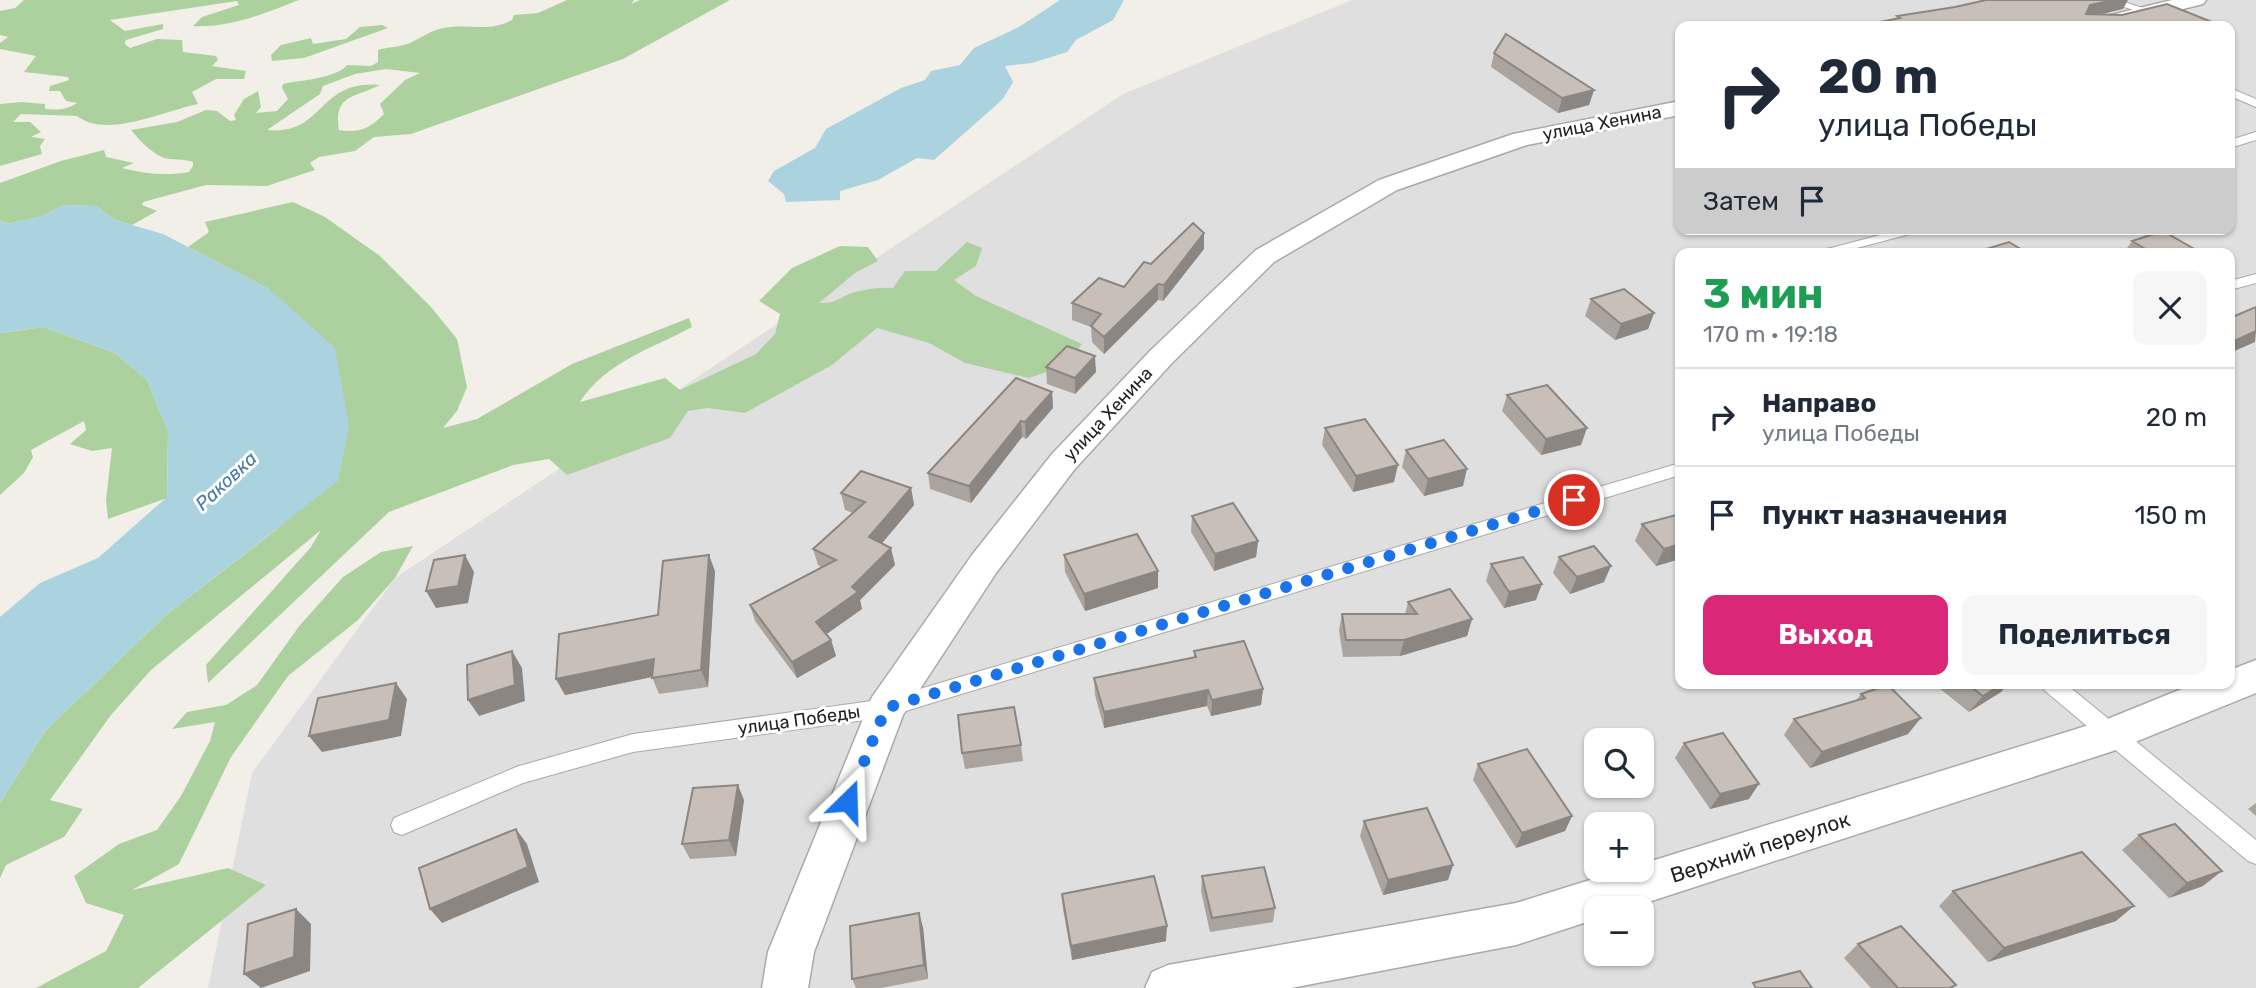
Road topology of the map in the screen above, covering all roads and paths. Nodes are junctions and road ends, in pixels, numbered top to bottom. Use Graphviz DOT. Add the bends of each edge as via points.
graph roads {
  1 [pos="2106,0"];
  2 [pos="2196,0"];
  3 [pos="2147,11"];
  4 [pos="2109,21"];
  5 [pos="2235,94"];
  6 [pos="2256,103"];
  7 [pos="1675,108"];
  8 [pos="2256,136"];
  9 [pos="2235,142"];
  10 [pos="1896,235"];
  11 [pos="1841,248"];
  12 [pos="2256,278"];
  13 [pos="2235,284"];
  14 [pos="1675,470"];
  15 [pos="2256,676"];
  16 [pos="2235,685"];
  17 [pos="2057,689"];
  18 [pos="2224,689"];
  19 [pos="886,708"];
  20 [pos="2113,734"];
  21 [pos="402,825"];
  22 [pos="2256,854"];
  23 [pos="785,988"];
  24 [pos="1168,988"];
  1 -- 3 [label="lane"];
  2 -- 3 [label="street"];
  3 -- 4 [label="street"];
  5 -- 6 [label="lane"];
  7 -- 19 [label="street, улица Хенина" via="1521,139 1388,185 1265,256 1161,357 1063,462 984,565"];
  8 -- 9 [label="lane"];
  10 -- 11 [label="lane"];
  12 -- 13 [label="lane"];
  14 -- 19 [label="lane, улица Победы"];
  15 -- 16 [label="street, Верхний переулок"];
  17 -- 20 [label="lane"];
  18 -- 20 [label="street, Верхний переулок"];
  19 -- 21 [label="lane, улица Победы" via="633,743 519,775"];
  19 -- 23 [label="street, улица Хенина" via="791,952"];
  20 -- 22 [label="lane"];
  20 -- 24 [label="street, Верхний переулок" via="1516,924"];
}
